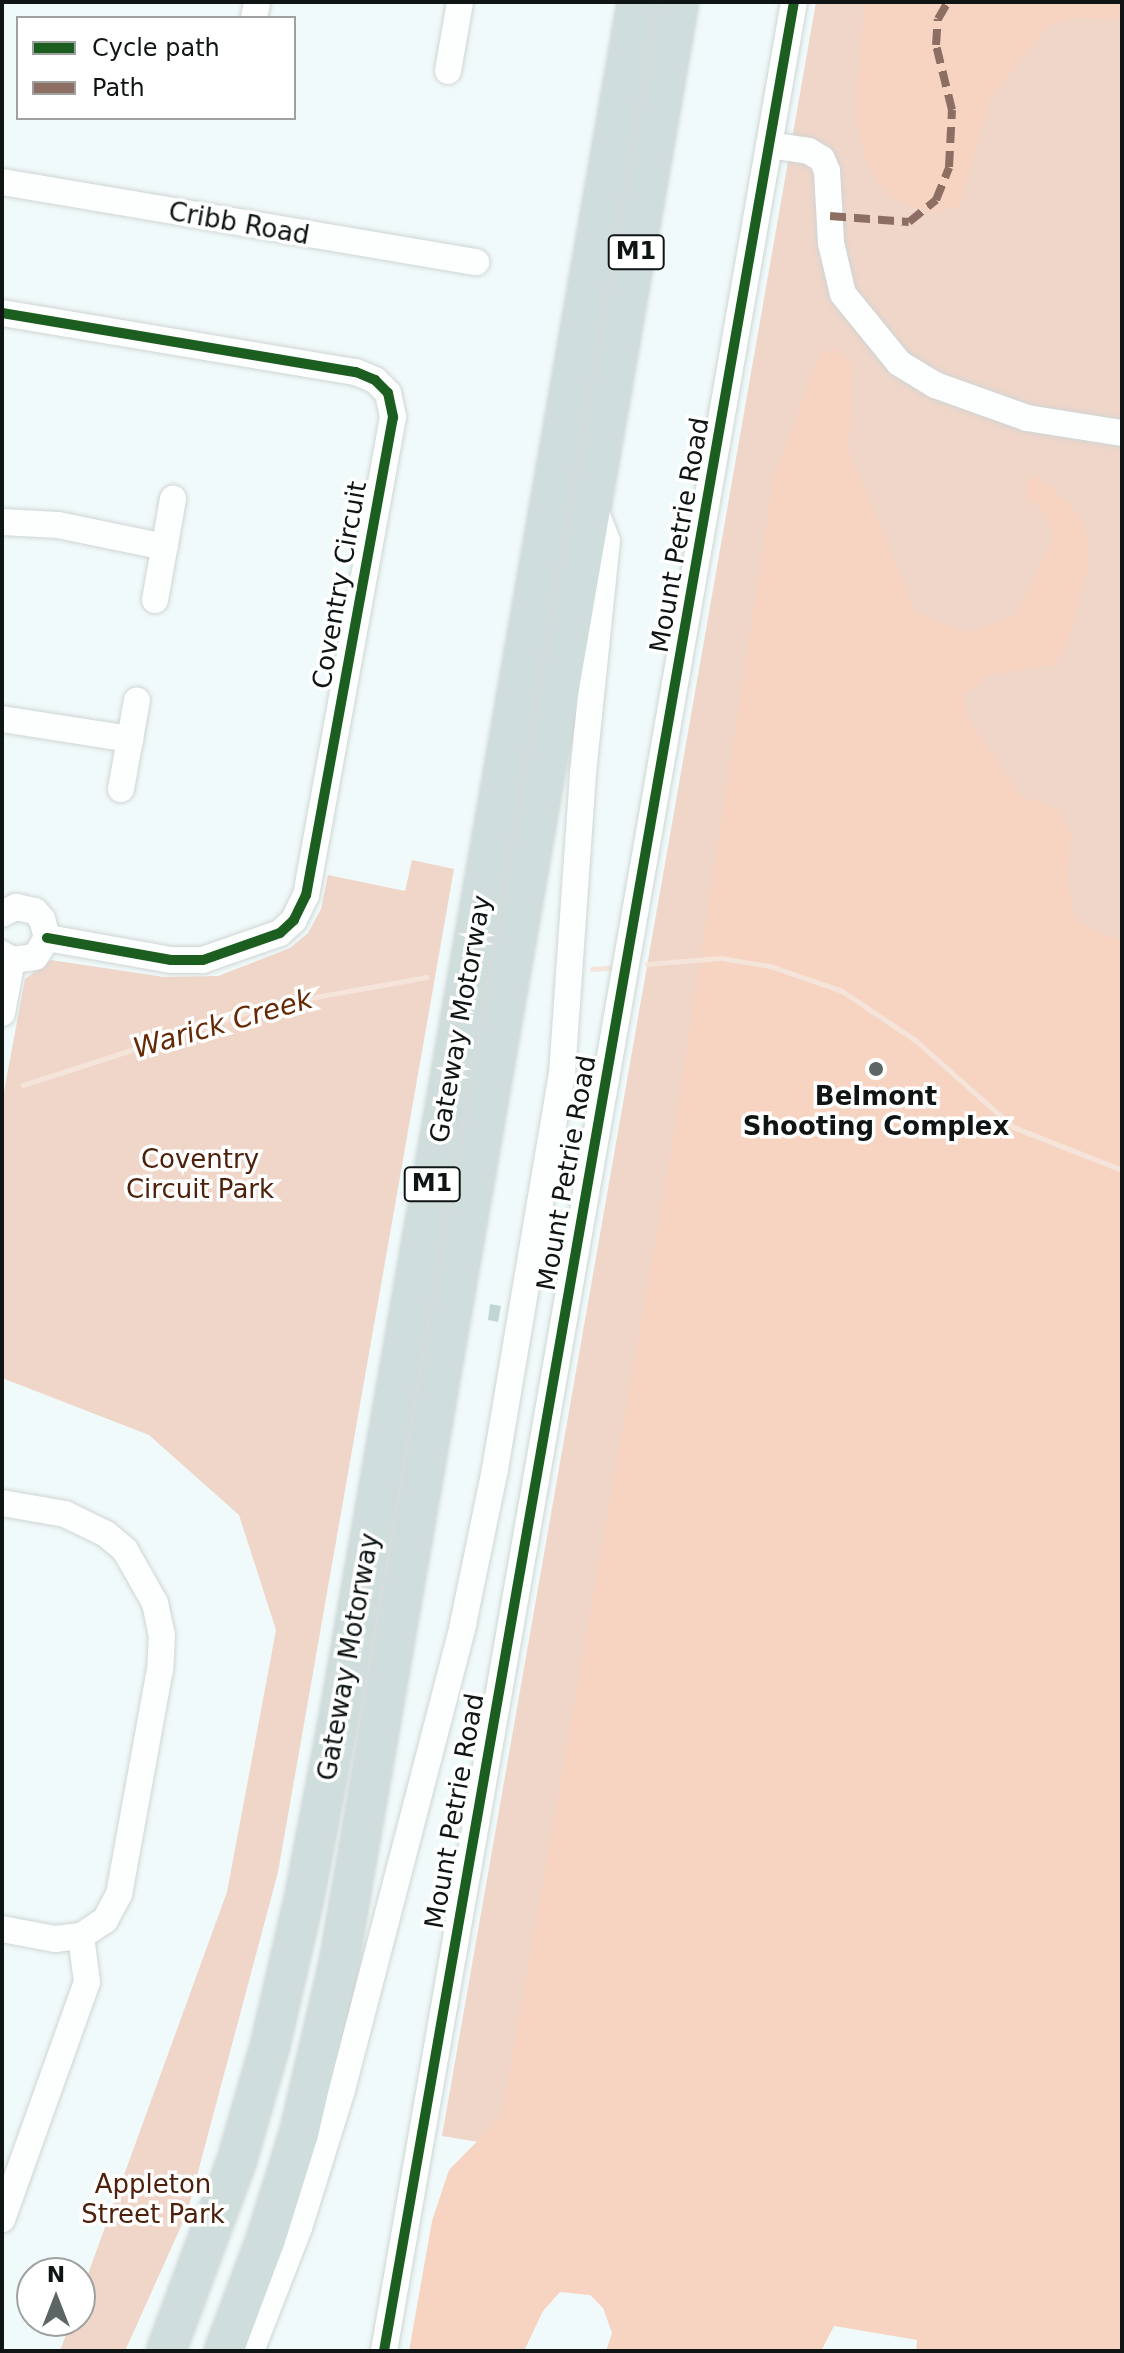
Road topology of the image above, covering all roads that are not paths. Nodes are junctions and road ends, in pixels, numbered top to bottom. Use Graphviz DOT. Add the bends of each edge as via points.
graph roads {
  1 [pos="460,2"];
  2 [pos="637,2"];
  3 [pos="679,2"];
  4 [pos="794,2"];
  5 [pos="448,71"];
  6 [pos="769,145"];
  7 [pos="2,182"];
  8 [pos="476,262"];
  9 [pos="2,313"];
  10 [pos="1122,433"];
  11 [pos="173,499"];
  12 [pos="591,501"];
  13 [pos="2,522"];
  14 [pos="165,547"];
  15 [pos="155,600"];
  16 [pos="137,700"];
  17 [pos="2,719"];
  18 [pos="130,739"];
  19 [pos="121,789"];
  20 [pos="2,914"];
  21 [pos="47,938"];
  22 [pos="7,957"];
  23 [pos="2,1013"];
  24 [pos="2,1503"];
  25 [pos="2,1929"];
  26 [pos="81,1936"];
  27 [pos="2,2219"];
  28 [pos="166,2351"];
  29 [pos="224,2351"];
  30 [pos="251,2351"];
  31 [pos="384,2351"];
  1 -- 5 [label="street"];
  2 -- 28 [label="highway, Gateway Motorway / M1" via="304,1899 237,2160"];
  3 -- 12 [label="highway, Gateway Motorway / M1"];
  4 -- 6 [label="street, Mount Petrie Road"];
  6 -- 10 [label="street" via="809,151 822,159 831,243 843,294 899,363 935,385 1027,418"];
  6 -- 31 [label="street, Mount Petrie Road"];
  7 -- 8 [label="street, Cribb Road"];
  9 -- 21 [label="street, Coventry Circuit" via="356,372 388,393 393,417 306,895 294,920 280,933 203,960 171,960"];
  11 -- 14 [label="street"];
  12 -- 29 [label="highway, Gateway Motorway / M1" via="339,1962 299,2134"];
  12 -- 30 [label="street" via="607,541 583,773 562,1074 495,1469 463,1624 342,2090 299,2228"];
  13 -- 14 [label="street" via="58,525"];
  14 -- 15 [label="street"];
  16 -- 18 [label="street"];
  17 -- 18 [label="street"];
  18 -- 19 [label="street"];
  20 -- 21 [label="street" via="16,907 35,911"];
  21 -- 22 [label="street" via="35,957"];
  22 -- 23 [label="street"];
  24 -- 26 [label="street" via="65,1514 115,1542 144,1578 162,1635 119,1894 105,1920"];
  25 -- 26 [label="street" via="55,1939"];
  26 -- 27 [label="street" via="87,1982"];
}
